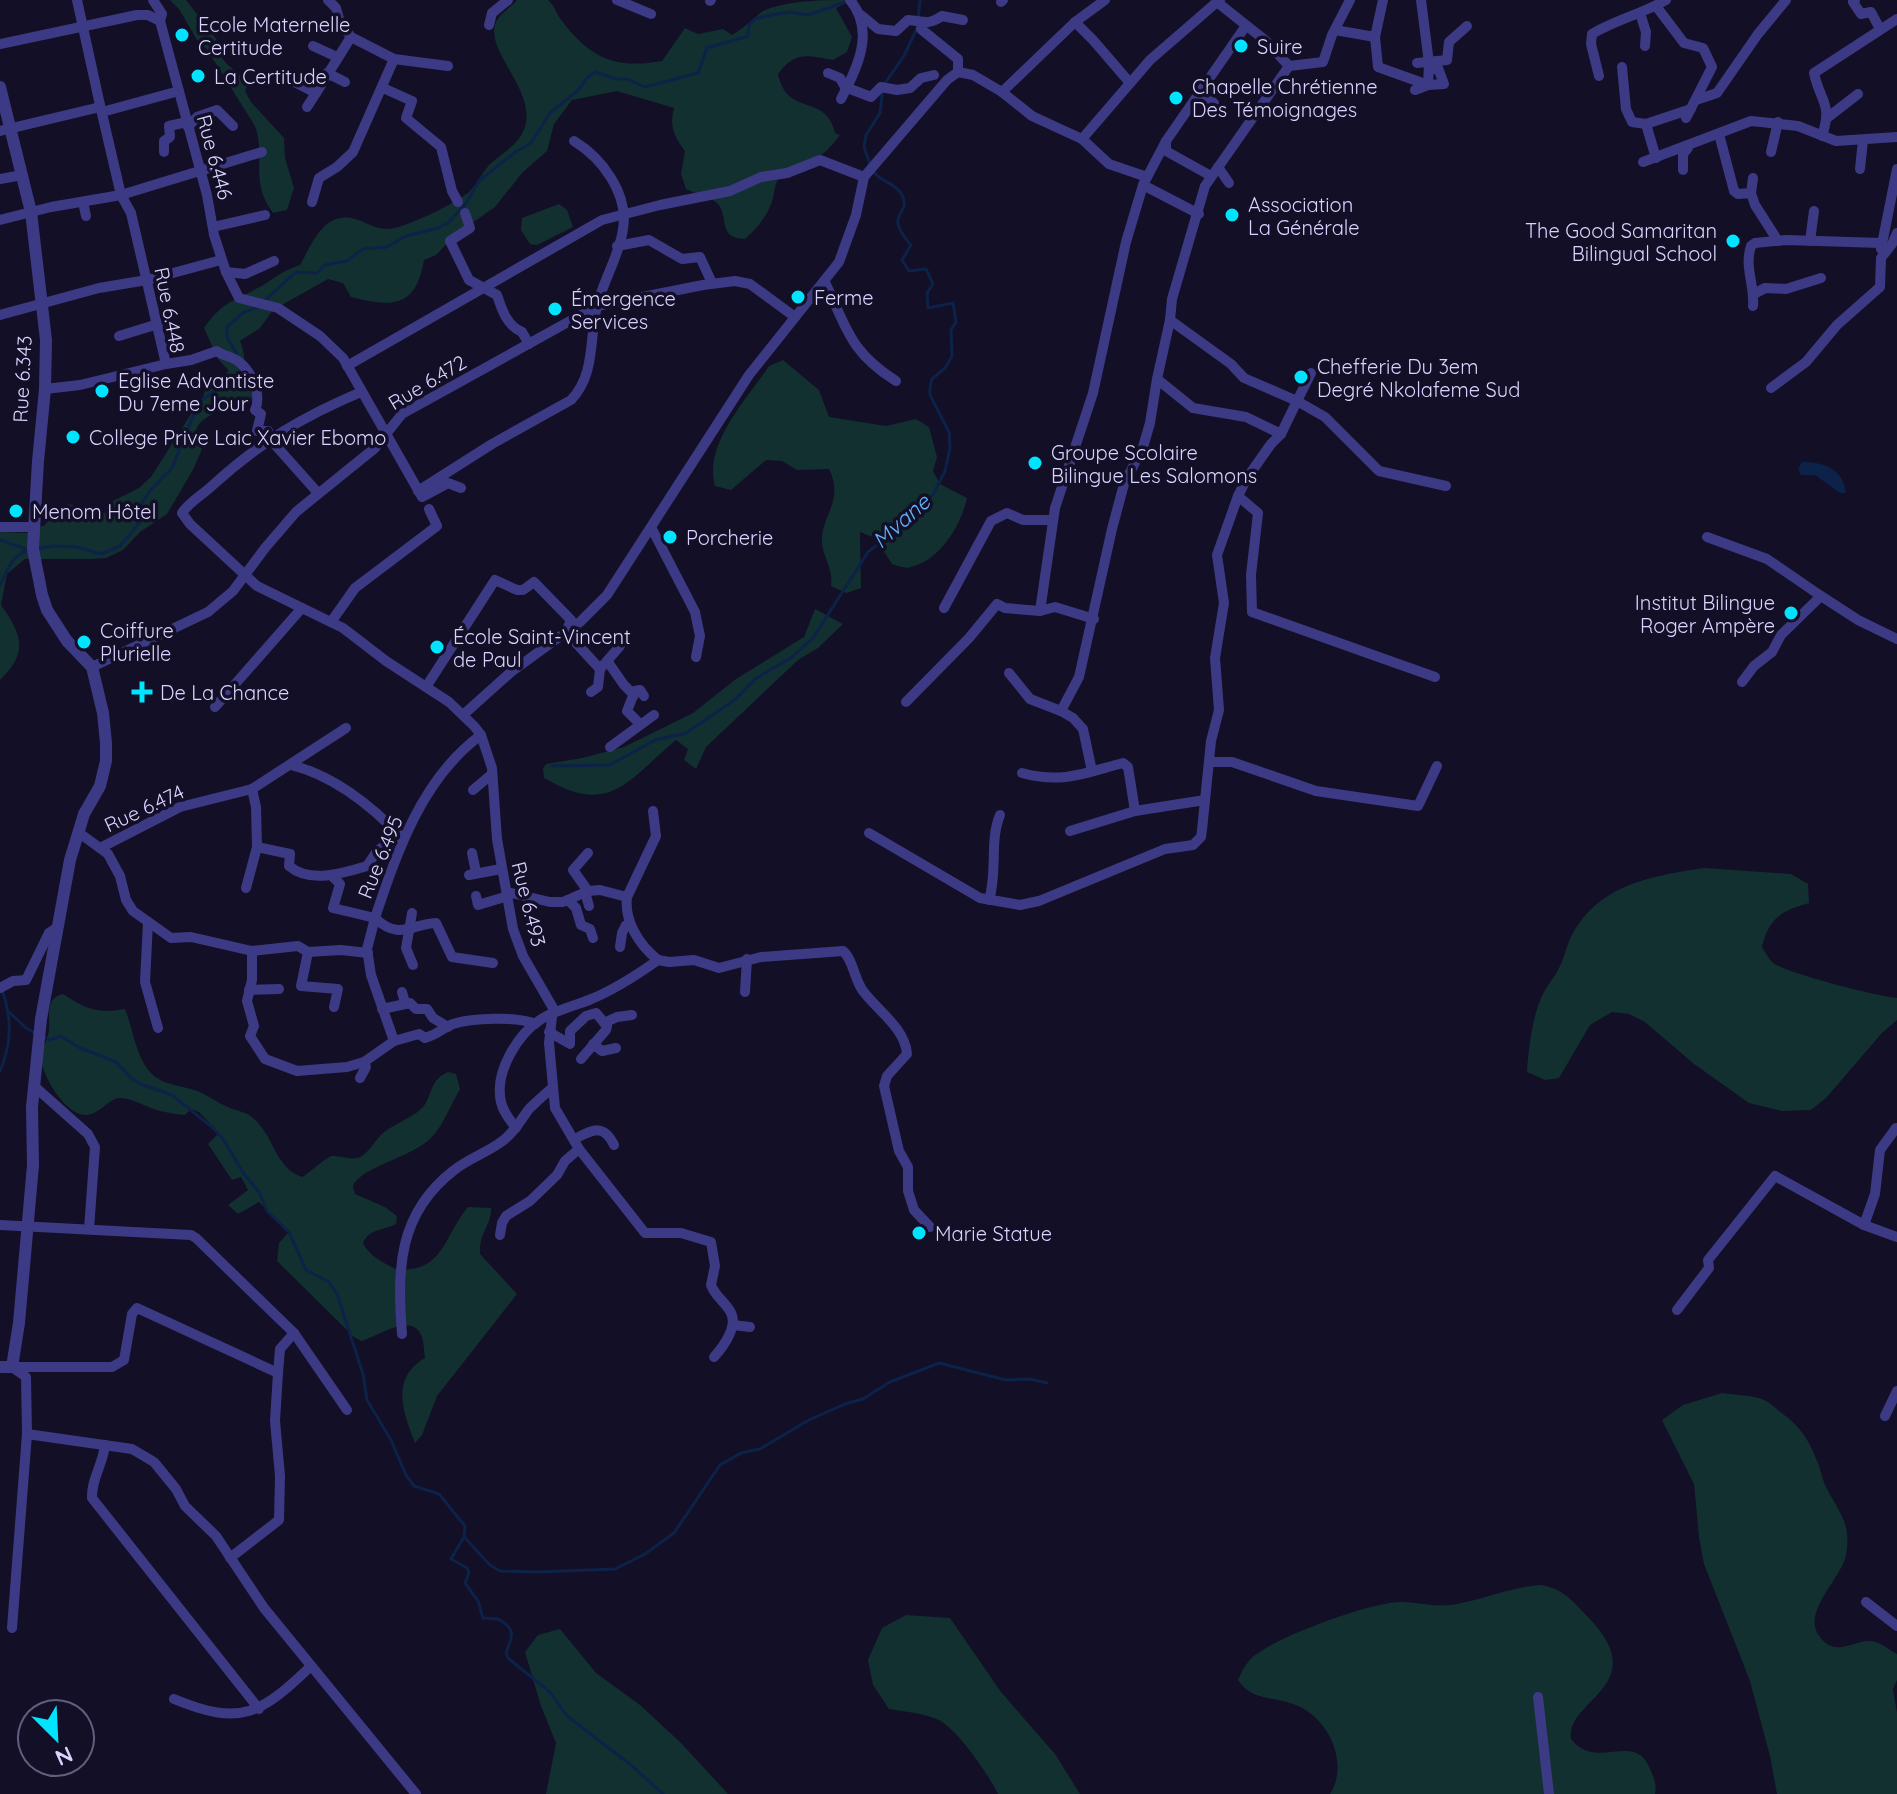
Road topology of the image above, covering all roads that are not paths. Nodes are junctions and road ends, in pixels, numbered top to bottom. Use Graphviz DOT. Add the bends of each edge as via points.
graph roads {
  1 [pos="77,0"];
  2 [pos="328,0"];
  3 [pos="508,0"];
  4 [pos="617,0"];
  5 [pos="850,0"];
  6 [pos="1105,0"];
  7 [pos="1350,0"];
  8 [pos="1383,0"];
  9 [pos="1421,0"];
  10 [pos="1642,0"];
  11 [pos="1855,0"];
  12 [pos="1218,1"];
  13 [pos="154,2"];
  14 [pos="1789,2"];
  15 [pos="1652,8"];
  16 [pos="651,14"];
  17 [pos="879,14"];
  18 [pos="148,15"];
  19 [pos="862,15"];
  20 [pos="1897,19"];
  21 [pos="963,20"];
  22 [pos="160,21"];
  23 [pos="1075,22"];
  24 [pos="82,25"];
  25 [pos="489,25"];
  26 [pos="922,25"];
  27 [pos="1467,26"];
  28 [pos="1245,27"];
  29 [pos="1880,29"];
  30 [pos="1335,30"];
  31 [pos="351,37"];
  32 [pos="1375,37"];
  33 [pos="0,44"];
  34 [pos="313,46"];
  35 [pos="1645,46"];
  36 [pos="337,57"];
  37 [pos="394,59"];
  38 [pos="1425,65"];
  39 [pos="448,66"];
  40 [pos="1289,66"];
  41 [pos="1622,67"];
  42 [pos="958,72"];
  43 [pos="327,73"];
  44 [pos="828,73"];
  45 [pos="934,75"];
  46 [pos="283,76"];
  47 [pos="1599,76"];
  48 [pos="345,82"];
  49 [pos="1130,83"];
  50 [pos="1428,85"];
  51 [pos="0,87"];
  52 [pos="845,87"];
  53 [pos="383,88"];
  54 [pos="1415,90"];
  55 [pos="179,91"];
  56 [pos="1002,92"];
  57 [pos="316,93"];
  58 [pos="1200,93"];
  59 [pos="1858,94"];
  60 [pos="841,99"];
  61 [pos="1214,103"];
  62 [pos="307,107"];
  63 [pos="101,109"];
  64 [pos="1691,109"];
  65 [pos="1827,118"];
  66 [pos="190,122"];
  67 [pos="1778,122"];
  68 [pos="1646,124"];
  69 [pos="233,126"];
  70 [pos="5,130"];
  71 [pos="1719,134"];
  72 [pos="1822,136"];
  73 [pos="1897,137"];
  74 [pos="1082,139"];
  75 [pos="1863,140"];
  76 [pos="574,141"];
  77 [pos="1166,141"];
  78 [pos="1690,146"];
  79 [pos="164,152"];
  80 [pos="262,152"];
  81 [pos="1771,152"];
  82 [pos="1656,158"];
  83 [pos="1643,162"];
  84 [pos="1860,169"];
  85 [pos="1897,169"];
  86 [pos="1683,170"];
  87 [pos="200,172"];
  88 [pos="1214,172"];
  89 [pos="22,175"];
  90 [pos="864,177"];
  91 [pos="1753,178"];
  92 [pos="0,179"];
  93 [pos="1145,181"];
  94 [pos="1229,183"];
  95 [pos="1751,193"];
  96 [pos="121,195"];
  97 [pos="83,202"];
  98 [pos="312,202"];
  99 [pos="458,202"];
  100 [pos="1893,204"];
  101 [pos="1814,211"];
  102 [pos="31,212"];
  103 [pos="465,213"];
  104 [pos="1199,214"];
  105 [pos="265,215"];
  106 [pos="86,216"];
  107 [pos="619,217"];
  108 [pos="0,220"];
  109 [pos="213,227"];
  110 [pos="1778,241"];
  111 [pos="1810,241"];
  112 [pos="1892,241"];
  113 [pos="617,246"];
  114 [pos="221,260"];
  115 [pos="274,261"];
  116 [pos="226,272"];
  117 [pos="1821,278"];
  118 [pos="147,280"];
  119 [pos="825,282"];
  120 [pos="703,286"];
  121 [pos="485,287"];
  122 [pos="1754,294"];
  123 [pos="43,302"];
  124 [pos="597,306"];
  125 [pos="1753,306"];
  126 [pos="0,315"];
  127 [pos="795,317"];
  128 [pos="1170,320"];
  129 [pos="158,324"];
  130 [pos="119,336"];
  131 [pos="529,344"];
  132 [pos="166,364"];
  133 [pos="347,366"];
  134 [pos="1311,373"];
  135 [pos="1157,379"];
  136 [pos="896,381"];
  137 [pos="1771,388"];
  138 [pos="45,389"];
  139 [pos="361,392"];
  140 [pos="1297,401"];
  141 [pos="386,434"];
  142 [pos="1281,434"];
  143 [pos="269,438"];
  144 [pos="1446,486"];
  145 [pos="461,488"];
  146 [pos="318,493"];
  147 [pos="420,494"];
  148 [pos="1238,496"];
  149 [pos="429,509"];
  150 [pos="1053,520"];
  151 [pos="427,521"];
  152 [pos="0,527"];
  153 [pos="34,527"];
  154 [pos="652,529"];
  155 [pos="1707,537"];
  156 [pos="246,575"];
  157 [pos="1821,596"];
  158 [pos="944,608"];
  159 [pos="301,609"];
  160 [pos="1040,611"];
  161 [pos="1094,619"];
  162 [pos="331,622"];
  163 [pos="566,632"];
  164 [pos="1897,639"];
  165 [pos="620,646"];
  166 [pos="696,657"];
  167 [pos="604,665"];
  168 [pos="92,667"];
  169 [pos="1009,673"];
  170 [pos="1435,677"];
  171 [pos="1742,682"];
  172 [pos="426,687"];
  173 [pos="591,692"];
  174 [pos="906,702"];
  175 [pos="215,707"];
  176 [pos="1061,711"];
  177 [pos="463,715"];
  178 [pos="654,715"];
  179 [pos="640,724"];
  180 [pos="346,728"];
  181 [pos="481,735"];
  182 [pos="610,747"];
  183 [pos="1210,762"];
  184 [pos="291,765"];
  185 [pos="1437,766"];
  186 [pos="1092,771"];
  187 [pos="1022,773"];
  188 [pos="492,774"];
  189 [pos="252,789"];
  190 [pos="473,790"];
  191 [pos="1205,800"];
  192 [pos="653,811"];
  193 [pos="1135,811"];
  194 [pos="1000,815"];
  195 [pos="1070,831"];
  196 [pos="78,832"];
  197 [pos="869,833"];
  198 [pos="403,839"];
  199 [pos="102,847"];
  200 [pos="257,847"];
  201 [pos="472,853"];
  202 [pos="588,853"];
  203 [pos="501,869"];
  204 [pos="331,875"];
  205 [pos="246,888"];
  206 [pos="587,891"];
  207 [pos="507,894"];
  208 [pos="476,896"];
  209 [pos="627,897"];
  210 [pos="568,900"];
  211 [pos="989,900"];
  212 [pos="589,906"];
  213 [pos="412,913"];
  214 [pos="375,918"];
  215 [pos="148,922"];
  216 [pos="630,924"];
  217 [pos="58,927"];
  218 [pos="409,931"];
  219 [pos="593,938"];
  220 [pos="620,947"];
  221 [pos="252,951"];
  222 [pos="308,952"];
  223 [pos="368,953"];
  224 [pos="749,957"];
  225 [pos="658,960"];
  226 [pos="493,963"];
  227 [pos="413,965"];
  228 [pos="0,988"];
  229 [pos="279,989"];
  230 [pos="249,990"];
  231 [pos="745,992"];
  232 [pos="334,1007"];
  233 [pos="382,1009"];
  234 [pos="552,1014"];
  235 [pos="632,1015"];
  236 [pos="604,1023"];
  237 [pos="535,1024"];
  238 [pos="448,1027"];
  239 [pos="158,1028"];
  240 [pos="549,1032"];
  241 [pos="394,1041"];
  242 [pos="593,1044"];
  243 [pos="616,1048"];
  244 [pos="581,1059"];
  245 [pos="364,1062"];
  246 [pos="360,1078"];
  247 [pos="34,1086"];
  248 [pos="552,1088"];
  249 [pos="516,1128"];
  250 [pos="1896,1128"];
  251 [pos="577,1144"];
  252 [pos="614,1145"];
  253 [pos="0,1225"];
  254 [pos="1864,1225"];
  255 [pos="26,1227"];
  256 [pos="930,1227"];
  257 [pos="89,1229"];
  258 [pos="500,1235"];
  259 [pos="1897,1237"];
  260 [pos="1677,1310"];
  261 [pos="733,1325"];
  262 [pos="750,1327"];
  263 [pos="294,1333"];
  264 [pos="402,1334"];
  265 [pos="714,1357"];
  266 [pos="6,1367"];
  267 [pos="278,1373"];
  268 [pos="1897,1391"];
  269 [pos="347,1410"];
  270 [pos="1885,1416"];
  271 [pos="27,1434"];
  272 [pos="105,1445"];
  273 [pos="230,1558"];
  274 [pos="1866,1602"];
  275 [pos="1897,1626"];
  276 [pos="12,1628"];
  277 [pos="311,1666"];
  278 [pos="1538,1697"];
  279 [pos="174,1699"];
  280 [pos="259,1709"];
  281 [pos="416,1794"];
  282 [pos="1549,1794"];
  1 -- 24 [label="street, Rue 6.448"];
  2 -- 31 [label="street"];
  3 -- 25 [label="street" via="492,13"];
  4 -- 16 [label="street"];
  5 -- 19 [label="street"];
  6 -- 23 [label="street"];
  7 -- 30 [label="street"];
  8 -- 32 [label="street"];
  9 -- 38 [label="street"];
  10 -- 15 [label="street"];
  11 -- 29 [label="street" via="1861,14 1871,12"];
  12 -- 28 [label="street"];
  12 -- 49 [label="street"];
  13 -- 18 [label="street"];
  13 -- 22 [label="street, Rue 6.446" via="162,14"];
  14 -- 64 [label="street" via="1758,34 1717,93"];
  15 -- 35 [label="street"];
  15 -- 47 [label="street" via="1592,34"];
  15 -- 64 [label="street" via="1684,43 1705,51 1712,67"];
  17 -- 19 [label="street"];
  18 -- 22 [label="street"];
  18 -- 24 [label="street"];
  19 -- 26 [label="street" via="878,29 897,31 908,20"];
  19 -- 52 [label="street" via="862,52"];
  20 -- 29 [label="street"];
  21 -- 26 [label="street" via="942,16"];
  22 -- 55 [label="street, Rue 6.446"];
  23 -- 49 [label="street"];
  23 -- 56 [label="street"];
  24 -- 33 [label="street"];
  24 -- 63 [label="street, Rue 6.448"];
  26 -- 42 [label="street" via="962,55"];
  27 -- 38 [label="street" via="1449,42 1447,60"];
  28 -- 40 [label="street"];
  28 -- 58 [label="street"];
  29 -- 65 [label="street" via="1814,73 1826,100"];
  30 -- 32 [label="street"];
  30 -- 40 [label="street" via="1323,62"];
  31 -- 36 [label="street"];
  31 -- 37 [label="street"];
  32 -- 50 [label="street" via="1378,67"];
  34 -- 36 [label="street"];
  36 -- 43 [label="street"];
  37 -- 39 [label="street"];
  37 -- 53 [label="street"];
  38 -- 50 [label="street"];
  38 -- 50 [label="street" via="1438,68 1444,84"];
  40 -- 88 [label="street"];
  41 -- 68 [label="street" via="1631,121"];
  42 -- 56 [label="street"];
  42 -- 90 [label="street"];
  43 -- 48 [label="street"];
  43 -- 57 [label="street"];
  44 -- 52 [label="street"];
  45 -- 52 [label="street" via="910,88 881,87 873,97"];
  46 -- 57 [label="street"];
  49 -- 74 [label="street"];
  50 -- 54 [label="street"];
  51 -- 70 [label="street, Rue 6.343"];
  52 -- 60 [label="street"];
  53 -- 98 [label="street" via="353,152 319,178"];
  53 -- 99 [label="street" via="412,101 406,118 441,147"];
  55 -- 63 [label="street"];
  55 -- 66 [label="street, Rue 6.446"];
  56 -- 74 [label="street" via="1032,116"];
  57 -- 62 [label="street"];
  58 -- 61 [label="street"];
  58 -- 77 [label="street"];
  59 -- 65 [label="street"];
  63 -- 70 [label="street"];
  63 -- 96 [label="street, Rue 6.448"];
  64 -- 68 [label="street"];
  65 -- 72 [label="street"];
  66 -- 69 [label="street" via="217,110"];
  66 -- 79 [label="street" via="169,126"];
  66 -- 87 [label="street, Rue 6.446"];
  67 -- 71 [label="street" via="1751,121"];
  67 -- 72 [label="street"];
  67 -- 81 [label="street"];
  68 -- 82 [label="street"];
  70 -- 89 [label="street, Rue 6.343"];
  71 -- 78 [label="street"];
  71 -- 95 [label="street" via="1734,191"];
  72 -- 75 [label="street"];
  73 -- 75 [label="street"];
  74 -- 93 [label="street" via="1109,164"];
  75 -- 84 [label="street"];
  76 -- 107 [label="street" via="595,156 610,179 621,200"];
  77 -- 88 [label="street" via="1166,151"];
  77 -- 93 [label="street"];
  78 -- 82 [label="street"];
  78 -- 86 [label="street" via="1683,154"];
  80 -- 87 [label="street"];
  82 -- 83 [label="street"];
  85 -- 100 [label="street"];
  87 -- 96 [label="street"];
  87 -- 109 [label="street, Rue 6.446"];
  88 -- 94 [label="street"];
  88 -- 104 [label="street"];
  89 -- 92 [label="street"];
  89 -- 102 [label="street, Rue 6.343"];
  90 -- 107 [label="street" via="820,160 730,191"];
  90 -- 119 [label="street" via="848,239"];
  91 -- 95 [label="street"];
  93 -- 104 [label="street"];
  93 -- 150 [label="street" via="1093,393"];
  95 -- 110 [label="street"];
  96 -- 97 [label="street"];
  96 -- 118 [label="street, Rue 6.448" via="131,213"];
  97 -- 102 [label="street"];
  97 -- 106 [label="street"];
  100 -- 112 [label="street"];
  101 -- 111 [label="street"];
  102 -- 108 [label="street"];
  102 -- 123 [label="street, Rue 6.343"];
  103 -- 121 [label="street" via="470,228 450,241 467,277"];
  104 -- 128 [label="street"];
  105 -- 109 [label="street"];
  107 -- 113 [label="street" via="624,230"];
  107 -- 121 [label="street" via="586,228"];
  109 -- 114 [label="street, Rue 6.446"];
  110 -- 111 [label="street"];
  110 -- 122 [label="street" via="1751,246"];
  111 -- 112 [label="street"];
  112 -- 137 [label="street" via="1881,258 1880,287 1799,368"];
  113 -- 120 [label="street" via="649,240 682,259 700,257"];
  113 -- 124 [label="street"];
  114 -- 116 [label="street, Rue 6.446"];
  114 -- 118 [label="street"];
  115 -- 116 [label="street" via="245,274"];
  116 -- 133 [label="street, Rue 6.446" via="239,298 278,308 334,347"];
  117 -- 122 [label="street"];
  118 -- 123 [label="street"];
  118 -- 129 [label="street, Rue 6.448"];
  119 -- 127 [label="street"];
  119 -- 136 [label="street" via="856,349"];
  120 -- 124 [label="street, Rue 6.472"];
  120 -- 127 [label="street, Rue 6.472" via="750,284"];
  121 -- 131 [label="street" via="497,295 504,316"];
  121 -- 133 [label="street"];
  122 -- 125 [label="street"];
  123 -- 126 [label="street"];
  123 -- 138 [label="street, Rue 6.343"];
  124 -- 131 [label="street, Rue 6.472"];
  124 -- 147 [label="street" via="580,391"];
  127 -- 154 [label="street" via="749,375"];
  128 -- 135 [label="street"];
  128 -- 140 [label="street" via="1244,378"];
  129 -- 130 [label="street"];
  129 -- 132 [label="street, Rue 6.448"];
  131 -- 141 [label="street, Rue 6.472" via="402,414"];
  132 -- 138 [label="street, Rue 6.448"];
  132 -- 143 [label="street" via="217,351 243,364 259,400 257,431 268,431"];
  133 -- 139 [label="street, Rue 6.446"];
  134 -- 140 [label="street"];
  135 -- 142 [label="street" via="1193,408 1246,417"];
  135 -- 161 [label="street" via="1143,447 1124,484 1112,529"];
  138 -- 153 [label="street, Rue 6.343"];
  139 -- 141 [label="street, Rue 6.446"];
  139 -- 143 [label="street"];
  140 -- 142 [label="street"];
  140 -- 144 [label="street" via="1325,417 1379,471"];
  141 -- 146 [label="street, Rue 6.472"];
  141 -- 147 [label="street, Rue 6.446"];
  142 -- 148 [label="street"];
  143 -- 146 [label="street"];
  143 -- 156 [label="street, Rue 6.493" via="182,513"];
  145 -- 147 [label="street" via="448,483"];
  146 -- 156 [label="street, Rue 6.472"];
  147 -- 149 [label="street, Rue 6.446"];
  148 -- 170 [label="street" via="1258,513 1252,612"];
  148 -- 183 [label="street" via="1217,555 1224,608 1215,658 1219,710"];
  149 -- 151 [label="street"];
  149 -- 162 [label="street" via="437,526 355,588"];
  150 -- 158 [label="street" via="1023,520 1007,513 991,521"];
  150 -- 160 [label="street"];
  152 -- 153 [label="street"];
  153 -- 168 [label="street, Rue 6.343" via="33,549 47,610"];
  154 -- 163 [label="street" via="610,596"];
  154 -- 166 [label="street" via="695,612 700,636"];
  155 -- 157 [label="street" via="1767,559"];
  156 -- 159 [label="street, Rue 6.493"];
  156 -- 168 [label="street, Rue 6.472" via="208,612"];
  157 -- 164 [label="street"];
  157 -- 171 [label="street"];
  159 -- 162 [label="street, Rue 6.493"];
  159 -- 175 [label="street"];
  160 -- 161 [label="street" via="1055,607"];
  160 -- 174 [label="street" via="997,604"];
  161 -- 176 [label="street" via="1079,677"];
  162 -- 172 [label="street, Rue 6.493"];
  163 -- 167 [label="street"];
  163 -- 172 [label="street" via="572,621 534,582 517,590 495,580"];
  163 -- 177 [label="street"];
  165 -- 167 [label="street"];
  167 -- 173 [label="street" via="598,687"];
  167 -- 179 [label="street" via="639,695 627,711"];
  168 -- 196 [label="street, Rue 6.343" via="103,713 106,761"];
  169 -- 176 [label="street" via="1030,699"];
  172 -- 177 [label="street, Rue 6.493"];
  176 -- 186 [label="street" via="1083,729"];
  177 -- 181 [label="street, Rue 6.493"];
  178 -- 179 [label="street"];
  179 -- 182 [label="street"];
  180 -- 184 [label="street, Rue 6.474"];
  181 -- 188 [label="street, Rue 6.493"];
  181 -- 198 [label="street, Rue 6.495" via="444,770"];
  183 -- 185 [label="street" via="1232,762 1316,791 1418,806"];
  183 -- 191 [label="street"];
  184 -- 189 [label="street, Rue 6.474"];
  184 -- 198 [label="street" via="312,770 348,792"];
  186 -- 187 [label="street" via="1052,780"];
  186 -- 193 [label="street" via="1126,764"];
  188 -- 190 [label="street"];
  188 -- 203 [label="street, Rue 6.493"];
  189 -- 199 [label="street, Rue 6.474" via="180,807"];
  189 -- 200 [label="street"];
  191 -- 193 [label="street"];
  191 -- 211 [label="street" via="1201,837 1193,845 1165,849 1039,901 1020,905"];
  192 -- 209 [label="street" via="656,836"];
  193 -- 195 [label="street"];
  194 -- 211 [label="street" via="993,832 995,878"];
  196 -- 199 [label="street"];
  196 -- 217 [label="street, Rue 6.343"];
  197 -- 211 [label="street"];
  198 -- 204 [label="street" via="379,850 367,866"];
  198 -- 214 [label="street, Rue 6.495"];
  199 -- 215 [label="street" via="116,868 128,905"];
  200 -- 204 [label="street" via="290,854 289,866 297,873"];
  200 -- 205 [label="street"];
  201 -- 203 [label="street" via="472,874"];
  202 -- 206 [label="street" via="573,870"];
  203 -- 207 [label="street, Rue 6.493"];
  204 -- 214 [label="street" via="340,884 333,908"];
  206 -- 209 [label="street"];
  206 -- 210 [label="street"];
  206 -- 212 [label="street"];
  207 -- 208 [label="street" via="478,905"];
  207 -- 210 [label="street"];
  207 -- 234 [label="street, Rue 6.493" via="523,956 550,1001"];
  209 -- 216 [label="street"];
  210 -- 219 [label="street"];
  213 -- 218 [label="street"];
  214 -- 218 [label="street, Rue 6.495" via="389,928"];
  214 -- 223 [label="street"];
  215 -- 221 [label="street" via="171,938 191,937"];
  215 -- 239 [label="street" via="145,982"];
  216 -- 220 [label="street"];
  216 -- 225 [label="street"];
  217 -- 228 [label="street" via="49,933 26,980"];
  217 -- 247 [label="street, Rue 6.343"];
  218 -- 226 [label="street, Rue 6.495" via="436,923 452,957"];
  218 -- 227 [label="street" via="406,948"];
  221 -- 222 [label="street" via="298,946"];
  221 -- 230 [label="street"];
  222 -- 223 [label="street"];
  222 -- 232 [label="street" via="301,986 338,989"];
  223 -- 233 [label="street"];
  224 -- 225 [label="street" via="719,968 694,960"];
  224 -- 231 [label="street"];
  224 -- 256 [label="street" via="843,951 849,956 863,991 907,1048 884,1086 899,1151 908,1167 914,1210"];
  225 -- 234 [label="street" via="592,999"];
  229 -- 230 [label="street"];
  230 -- 245 [label="street" via="247,1006 254,1026 250,1036 265,1059 297,1071"];
  233 -- 238 [label="street" via="403,997"];
  233 -- 241 [label="street"];
  234 -- 237 [label="street"];
  234 -- 240 [label="street"];
  235 -- 236 [label="street"];
  236 -- 240 [label="street" via="596,1013 586,1016 570,1031 570,1044"];
  236 -- 242 [label="street" via="606,1030"];
  237 -- 238 [label="street" via="500,1019"];
  237 -- 249 [label="street" via="512,1053 501,1079 500,1101"];
  238 -- 241 [label="street" via="437,1035"];
  240 -- 248 [label="street"];
  241 -- 245 [label="street"];
  242 -- 243 [label="street" via="602,1051"];
  242 -- 244 [label="street"];
  245 -- 246 [label="street"];
  247 -- 255 [label="street, Rue 6.343"];
  247 -- 257 [label="street" via="88,1134 95,1147"];
  248 -- 249 [label="street"];
  248 -- 251 [label="street" via="559,1116"];
  249 -- 264 [label="street" via="455,1169 417,1210 403,1255"];
  250 -- 254 [label="street" via="1880,1150 1875,1194"];
  251 -- 252 [label="street" via="589,1132 604,1131"];
  251 -- 258 [label="street" via="557,1175 506,1216"];
  251 -- 261 [label="street" via="645,1233 681,1233 711,1242 711,1285 732,1313"];
  253 -- 255 [label="street"];
  254 -- 259 [label="street"];
  254 -- 260 [label="street" via="1775,1176 1708,1260 1709,1268"];
  255 -- 257 [label="street"];
  255 -- 266 [label="street, Rue 6.343" via="19,1323"];
  257 -- 263 [label="street" via="191,1235"];
  261 -- 262 [label="street"];
  261 -- 265 [label="street"];
  263 -- 267 [label="street" via="280,1349"];
  263 -- 269 [label="street"];
  266 -- 267 [label="street" via="120,1364 137,1308"];
  266 -- 271 [label="street" via="26,1377"];
  267 -- 273 [label="street" via="279,1520"];
  268 -- 270 [label="street"];
  271 -- 272 [label="street"];
  271 -- 276 [label="street"];
  272 -- 273 [label="street" via="132,1449 154,1462"];
  272 -- 280 [label="street" via="92,1498"];
  273 -- 277 [label="street"];
  274 -- 275 [label="street"];
  277 -- 280 [label="street"];
  277 -- 281 [label="street"];
  278 -- 282 [label="street"];
  279 -- 280 [label="street" via="205,1712"];
}
